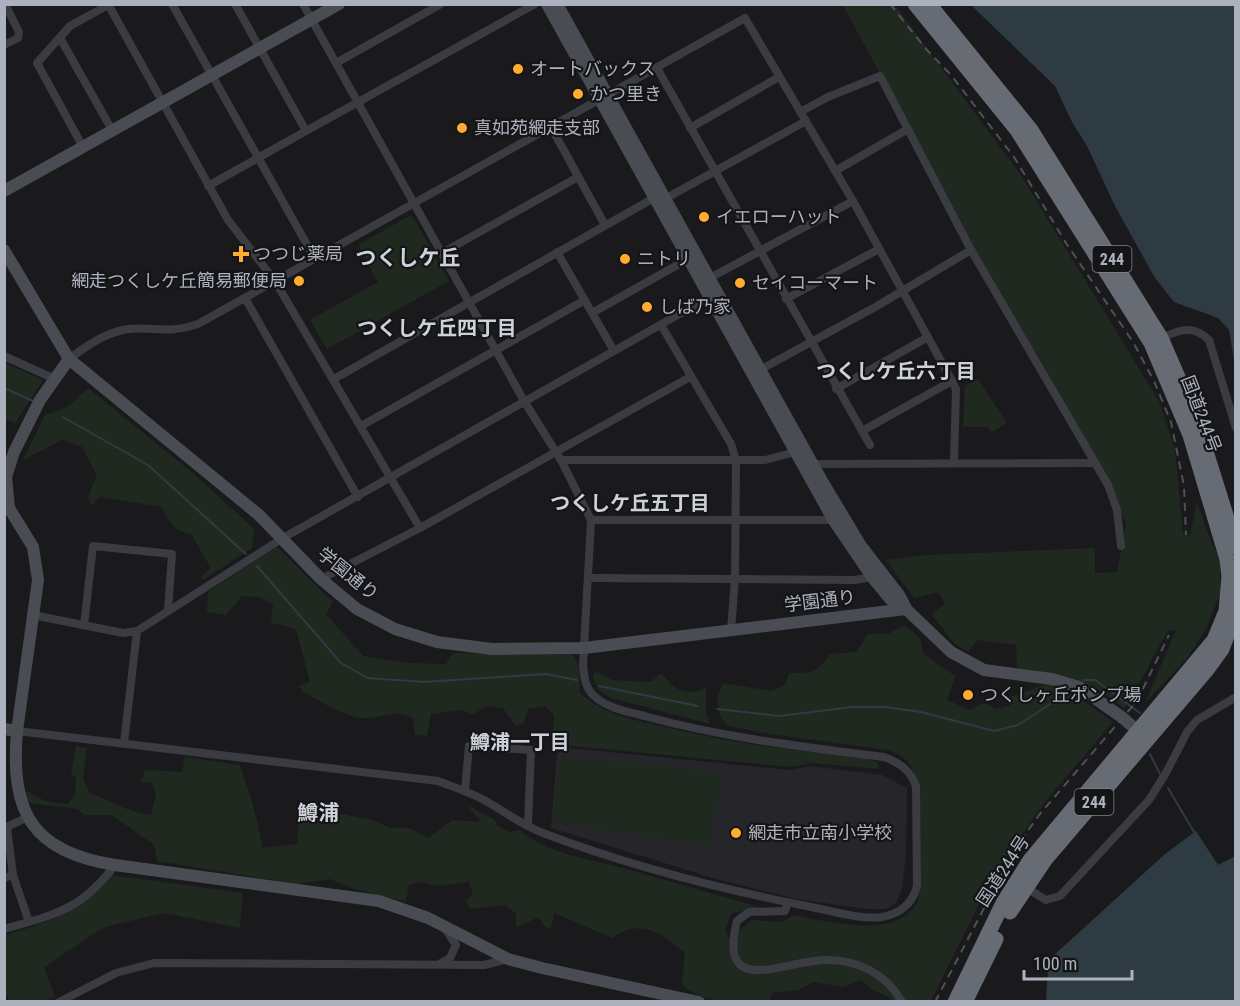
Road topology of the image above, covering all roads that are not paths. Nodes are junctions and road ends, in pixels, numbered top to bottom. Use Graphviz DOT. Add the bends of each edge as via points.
graph roads {
  1 [pos="5,4"];
  2 [pos="172,4"];
  3 [pos="235,4"];
  4 [pos="303,4"];
  5 [pos="339,4"];
  6 [pos="441,4"];
  7 [pos="535,4"];
  8 [pos="547,4"];
  9 [pos="557,4"];
  10 [pos="915,4"];
  11 [pos="929,4"];
  12 [pos="109,5"];
  13 [pos="311,20"];
  14 [pos="60,38"];
  15 [pos="4,45"];
  16 [pos="259,49"];
  17 [pos="336,63"];
  18 [pos="657,68"];
  19 [pos="211,75"];
  20 [pos="779,77"];
  21 [pos="603,98"];
  22 [pos="162,102"];
  23 [pos="358,104"];
  24 [pos="800,112"];
  25 [pos="806,121"];
  26 [pos="551,127"];
  27 [pos="690,128"];
  28 [pos="908,129"];
  29 [pos="112,130"];
  30 [pos="306,131"];
  31 [pos="83,147"];
  32 [pos="258,158"];
  33 [pos="835,171"];
  34 [pos="715,172"];
  35 [pos="578,177"];
  36 [pos="208,186"];
  37 [pos="4,191"];
  38 [pos="660,198"];
  39 [pos="853,201"];
  40 [pos="414,204"];
  41 [pos="605,225"];
  42 [pos="879,249"];
  43 [pos="4,250"];
  44 [pos="971,250"];
  45 [pos="760,251"];
  46 [pos="557,252"];
  47 [pos="442,254"];
  48 [pos="315,259"];
  49 [pos="688,259"];
  50 [pos="275,281"];
  51 [pos="705,281"];
  52 [pos="902,292"];
  53 [pos="713,295"];
  54 [pos="245,298"];
  55 [pos="786,299"];
  56 [pos="585,300"];
  57 [pos="468,301"];
  58 [pos="592,313"];
  59 [pos="661,325"];
  60 [pos="928,337"];
  61 [pos="1156,340"];
  62 [pos="810,343"];
  63 [pos="496,350"];
  64 [pos="614,351"];
  65 [pos="4,356"];
  66 [pos="69,358"];
  67 [pos="757,372"];
  68 [pos="690,377"];
  69 [pos="55,379"];
  70 [pos="334,379"];
  71 [pos="952,381"];
  72 [pos="836,389"];
  73 [pos="524,401"];
  74 [pos="361,426"];
  75 [pos="1236,428"];
  76 [pos="862,431"];
  77 [pos="870,445"];
  78 [pos="800,450"];
  79 [pos="558,456"];
  80 [pos="736,460"];
  81 [pos="954,462"];
  82 [pos="1094,463"];
  83 [pos="808,465"];
  84 [pos="5,477"];
  85 [pos="391,478"];
  86 [pos="358,496"];
  87 [pos="838,519"];
  88 [pos="591,520"];
  89 [pos="736,522"];
  90 [pos="420,528"];
  91 [pos="283,538"];
  92 [pos="1121,546"];
  93 [pos="1236,547"];
  94 [pos="872,577"];
  95 [pos="589,578"];
  96 [pos="321,579"];
  97 [pos="735,579"];
  98 [pos="906,609"];
  99 [pos="168,611"];
  100 [pos="1236,612"];
  101 [pos="33,615"];
  102 [pos="84,625"];
  103 [pos="731,630"];
  104 [pos="137,631"];
  105 [pos="584,648"];
  106 [pos="1236,697"];
  107 [pos="11,730"];
  108 [pos="1142,736"];
  109 [pos="124,743"];
  110 [pos="465,792"];
  111 [pos="28,817"];
  112 [pos="528,825"];
  113 [pos="6,828"];
  114 [pos="115,865"];
  115 [pos="9,877"];
  116 [pos="1021,884"];
  117 [pos="788,902"];
  118 [pos="29,922"];
  119 [pos="444,926"];
  120 [pos="4,929"];
  121 [pos="508,959"];
  122 [pos="441,963"];
  123 [pos="59,1002"];
  124 [pos="699,1002"];
  125 [pos="902,1002"];
  126 [pos="955,1002"];
  127 [pos="965,1002"];
  1 -- 15 [label="street" via="19,32 18,38"];
  2 -- 19 [label="street"];
  3 -- 16 [label="street"];
  4 -- 13 [label="street"];
  5 -- 13 [label="street"];
  6 -- 17 [label="street"];
  7 -- 23 [label="street"];
  8 -- 21 [label="street"];
  9 -- 21 [label="street"];
  10 -- 61 [label="highway, 国道244号 / 244" via="1017,130"];
  11 -- 61 [label="highway, 国道244号 / 244" via="1030,130"];
  12 -- 14 [label="street" via="70,26"];
  12 -- 22 [label="street"];
  13 -- 16 [label="street"];
  13 -- 17 [label="street"];
  14 -- 29 [label="street"];
  14 -- 31 [label="street" via="36,63"];
  16 -- 19 [label="street"];
  16 -- 30 [label="street"];
  17 -- 23 [label="street"];
  18 -- 20 [label="street" via="745,18"];
  18 -- 21 [label="street"];
  18 -- 27 [label="street"];
  19 -- 22 [label="street"];
  19 -- 32 [label="street"];
  20 -- 24 [label="street"];
  20 -- 27 [label="street"];
  21 -- 26 [label="street"];
  21 -- 38 [label="street"];
  22 -- 29 [label="street"];
  22 -- 36 [label="street"];
  23 -- 30 [label="street"];
  23 -- 40 [label="street"];
  24 -- 25 [label="street"];
  24 -- 28 [label="street" via="879,76"];
  25 -- 33 [label="street"];
  25 -- 34 [label="street"];
  26 -- 35 [label="street"];
  26 -- 40 [label="street"];
  27 -- 34 [label="street"];
  28 -- 33 [label="street"];
  28 -- 44 [label="street"];
  29 -- 31 [label="street"];
  30 -- 32 [label="street"];
  31 -- 37 [label="street"];
  32 -- 36 [label="street"];
  32 -- 48 [label="street"];
  33 -- 39 [label="street"];
  34 -- 38 [label="street"];
  34 -- 45 [label="street"];
  35 -- 41 [label="street"];
  35 -- 47 [label="street"];
  36 -- 50 [label="street" via="228,220"];
  38 -- 41 [label="street"];
  38 -- 49 [label="street"];
  38 -- 51 [label="street"];
  39 -- 42 [label="street"];
  39 -- 45 [label="street"];
  40 -- 47 [label="street"];
  40 -- 48 [label="street"];
  41 -- 46 [label="street"];
  42 -- 52 [label="street"];
  42 -- 55 [label="street"];
  43 -- 66 [label="street, 学園通り"];
  44 -- 52 [label="street"];
  44 -- 82 [label="street"];
  45 -- 51 [label="street"];
  45 -- 55 [label="street"];
  46 -- 56 [label="street"];
  46 -- 57 [label="street"];
  47 -- 57 [label="street"];
  48 -- 50 [label="street"];
  49 -- 51 [label="street"];
  49 -- 58 [label="street"];
  50 -- 54 [label="street"];
  50 -- 70 [label="street"];
  51 -- 53 [label="street"];
  52 -- 60 [label="street"];
  52 -- 62 [label="street"];
  53 -- 59 [label="street"];
  53 -- 67 [label="street"];
  54 -- 66 [label="street" via="181,330 138,329 112,334"];
  54 -- 86 [label="street"];
  55 -- 62 [label="street"];
  56 -- 58 [label="street"];
  56 -- 63 [label="street"];
  57 -- 63 [label="street"];
  57 -- 70 [label="street"];
  58 -- 64 [label="street"];
  59 -- 64 [label="street"];
  59 -- 68 [label="street"];
  60 -- 71 [label="street"];
  60 -- 72 [label="street"];
  61 -- 75 [label="street" via="1186,329 1194,329 1209,340"];
  61 -- 93 [label="highway, 国道244号 / 244" via="1195,416"];
  61 -- 108 [label="highway, 国道244号 / 244" via="1215,513 1227,559 1228,594 1226,611 1214,640"];
  62 -- 67 [label="street"];
  62 -- 72 [label="street"];
  63 -- 73 [label="street"];
  63 -- 74 [label="street"];
  64 -- 73 [label="street"];
  65 -- 69 [label="street"];
  66 -- 69 [label="street"];
  66 -- 91 [label="street, 学園通り"];
  67 -- 78 [label="street"];
  68 -- 79 [label="street"];
  68 -- 80 [label="street"];
  69 -- 84 [label="street" via="22,434"];
  70 -- 74 [label="street"];
  71 -- 76 [label="street"];
  71 -- 81 [label="street" via="956,389"];
  72 -- 76 [label="street"];
  73 -- 79 [label="street"];
  73 -- 85 [label="street"];
  74 -- 85 [label="street"];
  76 -- 77 [label="street"];
  78 -- 80 [label="street" via="774,460"];
  78 -- 83 [label="street"];
  79 -- 80 [label="street"];
  79 -- 88 [label="street"];
  79 -- 90 [label="street"];
  80 -- 89 [label="street"];
  81 -- 82 [label="street"];
  81 -- 83 [label="street"];
  82 -- 92 [label="street" via="1117,510"];
  83 -- 87 [label="street"];
  84 -- 101 [label="street" via="9,508 33,547 38,565"];
  85 -- 86 [label="street"];
  85 -- 90 [label="street"];
  86 -- 91 [label="street"];
  87 -- 89 [label="street"];
  87 -- 94 [label="street"];
  87 -- 98 [label="street"];
  88 -- 89 [label="street"];
  88 -- 95 [label="street"];
  89 -- 97 [label="street"];
  90 -- 96 [label="street"];
  91 -- 96 [label="street, 学園通り"];
  91 -- 99 [label="street"];
  94 -- 97 [label="street"];
  94 -- 98 [label="street" via="891,600"];
  95 -- 97 [label="street"];
  95 -- 105 [label="street"];
  96 -- 105 [label="street, 学園通り" via="357,609 416,637 492,649"];
  97 -- 103 [label="street"];
  98 -- 103 [label="street, 学園通り"];
  98 -- 108 [label="street" via="967,662 1002,674 1052,679 1078,687"];
  99 -- 102 [label="street" via="172,554 93,546"];
  99 -- 104 [label="street"];
  100 -- 108 [label="highway, 国道244号 / 244" via="1215,659"];
  101 -- 102 [label="street"];
  101 -- 107 [label="street"];
  102 -- 104 [label="street" via="123,633"];
  103 -- 105 [label="street, 学園通り"];
  104 -- 109 [label="street"];
  105 -- 117 [label="street" via="585,683 593,695 607,704 688,728 760,742 884,757 899,763 913,777 917,886 908,904 899,912 874,917"];
  106 -- 116 [label="street" via="1197,720 1149,800 1060,896 1046,900"];
  107 -- 109 [label="street"];
  107 -- 111 [label="street" via="16,785"];
  108 -- 116 [label="highway, 国道244号 / 244"];
  109 -- 110 [label="street" via="405,775 438,780"];
  110 -- 112 [label="street"];
  110 -- 112 [label="street" via="469,746 531,750"];
  111 -- 113 [label="street"];
  111 -- 114 [label="street" via="43,835 65,851"];
  112 -- 117 [label="street" via="577,846"];
  113 -- 115 [label="street"];
  114 -- 118 [label="street" via="93,893 71,907"];
  114 -- 119 [label="street" via="379,901"];
  115 -- 118 [label="street"];
  116 -- 126 [label="highway, 国道244号 / 244" via="987,933"];
  116 -- 127 [label="highway, 国道244号 / 244"];
  117 -- 125 [label="street" via="785,911 749,912 737,921 732,949 740,964 767,971 816,961 846,962 880,976"];
  118 -- 120 [label="street"];
  119 -- 121 [label="street"];
  119 -- 122 [label="street" via="456,945 450,958"];
  121 -- 122 [label="street" via="484,965"];
  121 -- 124 [label="street"];
  122 -- 123 [label="street" via="154,963 116,973"];
}
